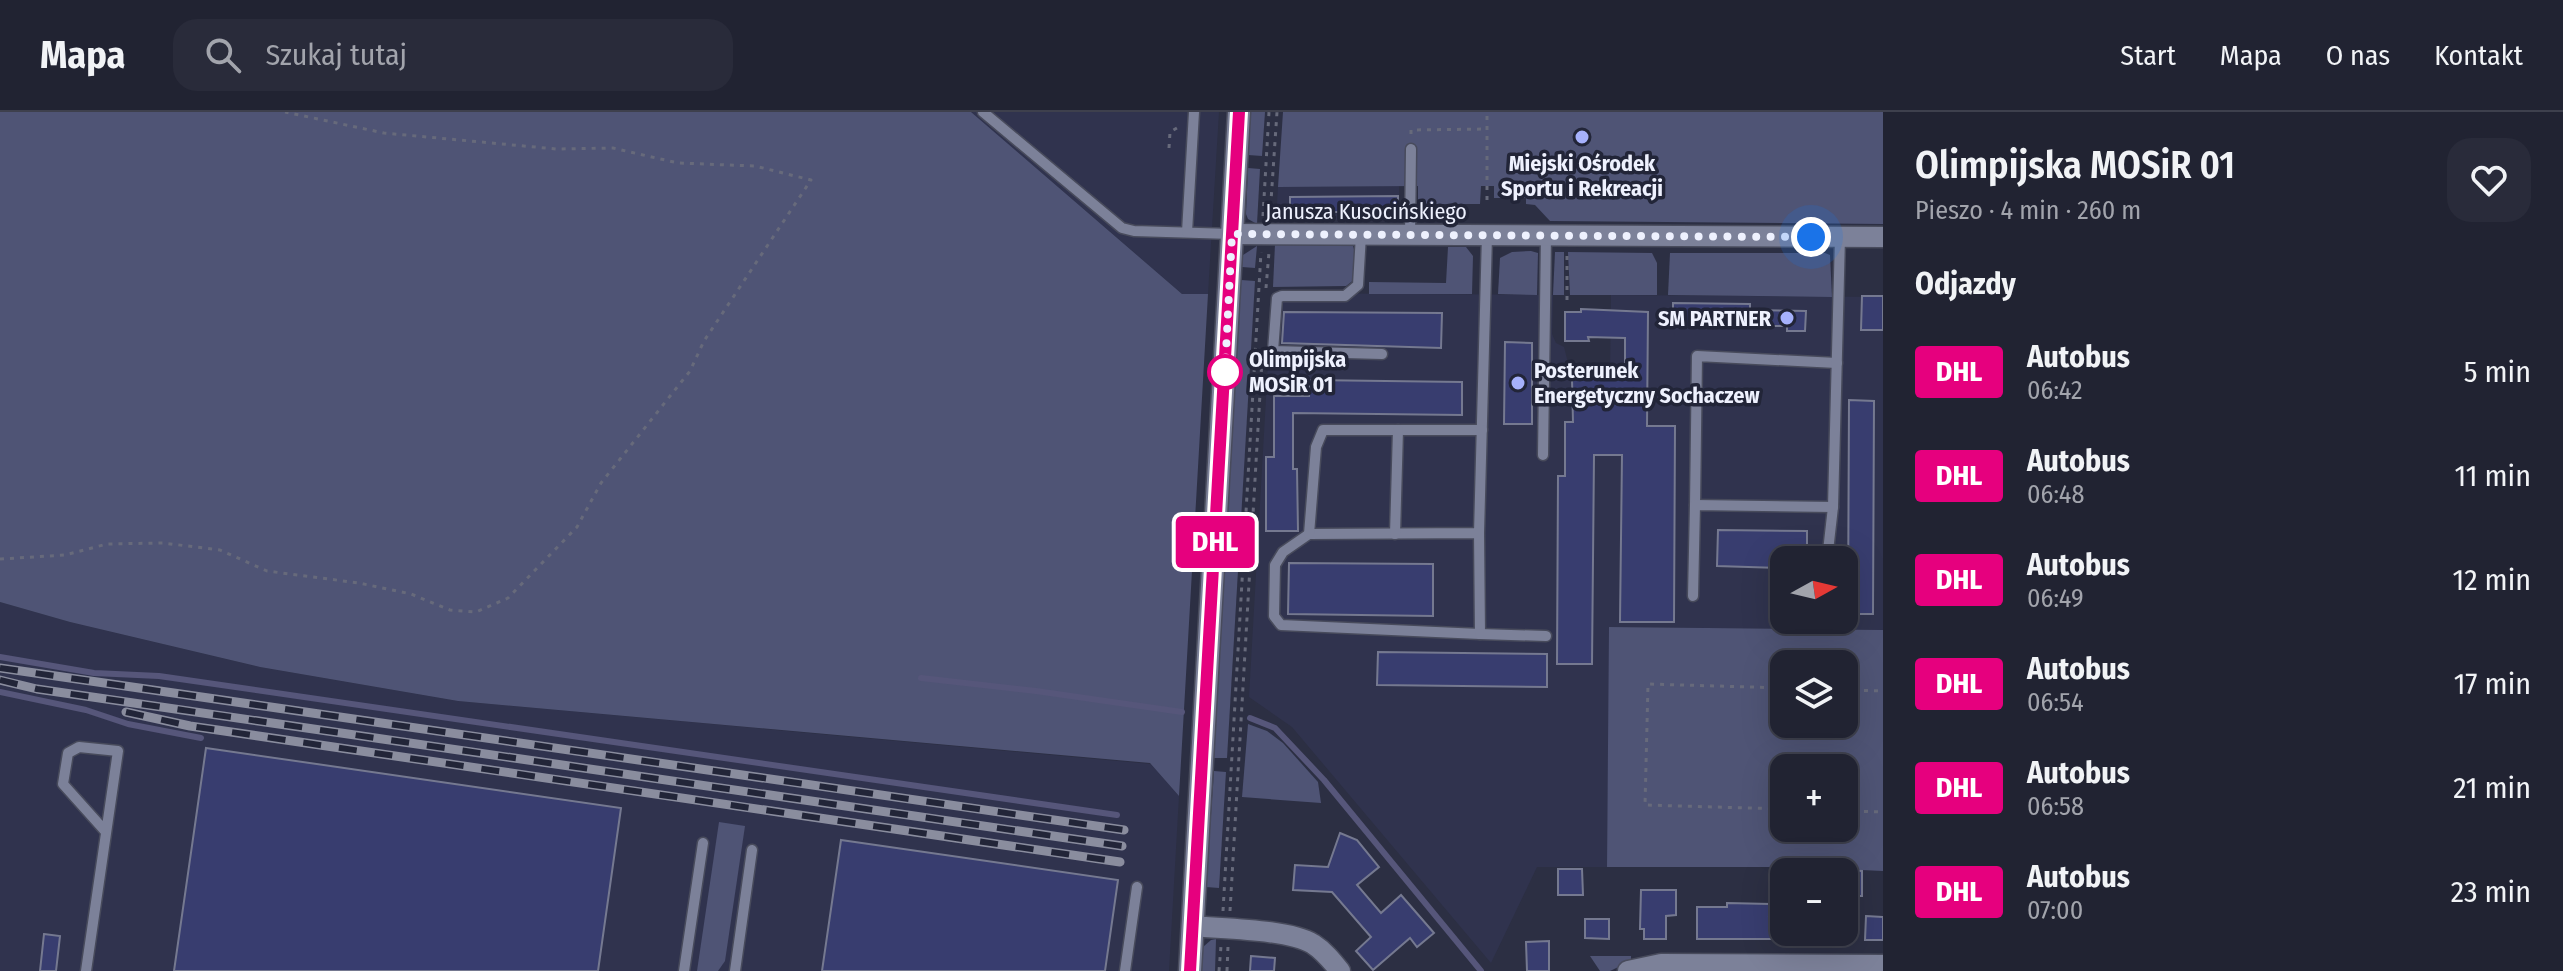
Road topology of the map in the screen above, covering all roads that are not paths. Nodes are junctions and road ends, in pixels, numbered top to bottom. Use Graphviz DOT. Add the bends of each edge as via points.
graph roads {
  1 [pos="983,112"];
  2 [pos="1194,112"];
  3 [pos="1239,112"];
  4 [pos="1411,149"];
  5 [pos="1187,232"];
  6 [pos="1232,234"];
  7 [pos="1361,235"];
  8 [pos="1410,235"];
  9 [pos="1487,235"];
  10 [pos="1546,235"];
  11 [pos="1840,237"];
  12 [pos="1883,237"];
  13 [pos="1382,354"];
  14 [pos="1837,363"];
  15 [pos="1398,430"];
  16 [pos="1482,430"];
  17 [pos="1543,455"];
  18 [pos="1695,505"];
  19 [pos="1833,507"];
  20 [pos="1479,533"];
  21 [pos="1309,534"];
  22 [pos="1395,534"];
  23 [pos="1829,546"];
  24 [pos="1693,596"];
  25 [pos="1480,634"];
  26 [pos="1546,636"];
  27 [pos="106,832"];
  28 [pos="703,843"];
  29 [pos="752,850"];
  30 [pos="1137,887"];
  31 [pos="1192,926"];
  32 [pos="1883,965"];
  33 [pos="1767,968"];
  34 [pos="86,971"];
  35 [pos="684,971"];
  36 [pos="735,971"];
  37 [pos="1125,971"];
  38 [pos="1190,971"];
  39 [pos="1340,971"];
  40 [pos="1628,971"];
  1 -- 5 [label="lane" via="1122,228"];
  2 -- 5 [label="lane"];
  3 -- 6 [label="street"];
  4 -- 8 [label="lane"];
  5 -- 6 [label="lane"];
  6 -- 7 [label="street, Janusza Kusocińskiego"];
  6 -- 31 [label="street"];
  7 -- 8 [label="street, Janusza Kusocińskiego"];
  7 -- 13 [label="lane" via="1358,285 1345,296 1277,298 1273,351"];
  8 -- 9 [label="street, Janusza Kusocińskiego"];
  9 -- 10 [label="street, Janusza Kusocińskiego"];
  9 -- 16 [label="lane"];
  10 -- 11 [label="street, Janusza Kusocińskiego"];
  10 -- 17 [label="lane"];
  11 -- 12 [label="street, Janusza Kusocińskiego"];
  11 -- 14 [label="lane"];
  14 -- 18 [label="lane" via="1697,356"];
  14 -- 19 [label="lane"];
  15 -- 16 [label="lane"];
  15 -- 21 [label="lane" via="1323,430 1316,447"];
  15 -- 22 [label="lane"];
  16 -- 20 [label="lane"];
  18 -- 19 [label="lane"];
  18 -- 24 [label="lane"];
  19 -- 23 [label="lane"];
  20 -- 22 [label="lane"];
  20 -- 25 [label="lane"];
  21 -- 22 [label="lane"];
  21 -- 25 [label="lane" via="1283,552 1275,565 1274,616 1281,625"];
  25 -- 26 [label="lane"];
  27 -- 27 [label="lane" via="118,751 79,747 68,753 63,784"];
  27 -- 34 [label="lane"];
  28 -- 35 [label="lane"];
  29 -- 36 [label="lane"];
  30 -- 37 [label="lane"];
  31 -- 38 [label="street"];
  31 -- 39 [label="street" via="1296,937 1312,944"];
  32 -- 33 [label="street"];
  33 -- 40 [label="street" via="1661,964"];
}
